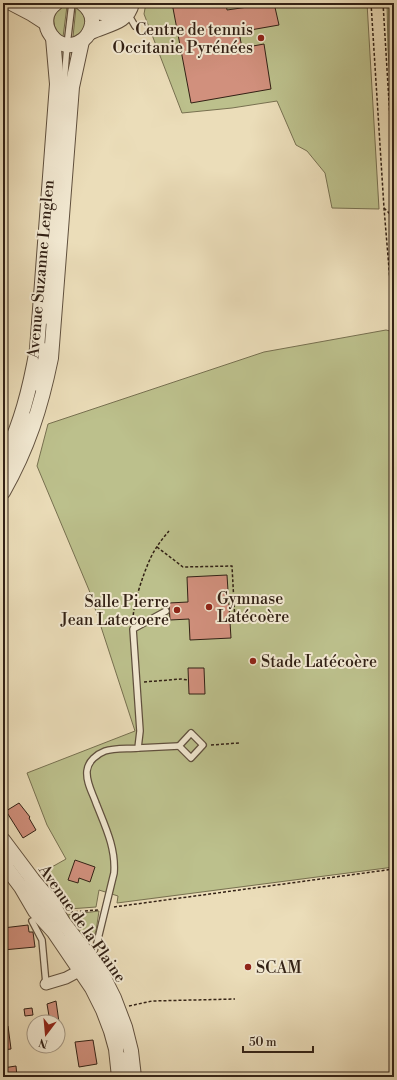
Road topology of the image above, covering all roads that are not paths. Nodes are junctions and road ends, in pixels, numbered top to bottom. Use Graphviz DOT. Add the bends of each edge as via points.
graph roads {
  1 [pos="11,3"];
  2 [pos="72,3"];
  3 [pos="55,4"];
  4 [pos="25,6"];
  5 [pos="85,6"];
  6 [pos="129,7"];
  7 [pos="46,23"];
  8 [pos="135,26"];
  9 [pos="85,37"];
  10 [pos="52,38"];
  11 [pos="67,45"];
  12 [pos="46,326"];
  13 [pos="44,341"];
  14 [pos="35,395"];
  15 [pos="30,413"];
  16 [pos="3,460"];
  17 [pos="3,476"];
  18 [pos="3,492"];
  19 [pos="166,611"];
  20 [pos="179,746"];
  21 [pos="138,748"];
  22 [pos="3,840"];
  23 [pos="3,852"];
  24 [pos="3,863"];
  25 [pos="16,870"];
  26 [pos="20,876"];
  27 [pos="32,921"];
  28 [pos="89,956"];
  29 [pos="81,970"];
  30 [pos="46,984"];
  31 [pos="119,1077"];
  32 [pos="126,1077"];
  33 [pos="134,1077"];
  1 -- 4 [label="street"];
  2 -- 11 [label="lane"];
  3 -- 4 [label="street"];
  3 -- 7 [label="street" via="49,10"];
  4 -- 7 [label="street"];
  5 -- 6 [label="street" via="101,14"];
  5 -- 9 [label="street, Avenue Suzanne Lenglen" via="92,21"];
  6 -- 8 [label="lane"];
  6 -- 9 [label="street" via="119,22 102,26"];
  7 -- 10 [label="street, Avenue Suzanne Lenglen"];
  9 -- 11 [label="street" via="75,44"];
  9 -- 18 [label="street, Avenue Suzanne Lenglen" via="72,87 51,358 38,415 25,449"];
  10 -- 11 [label="street"];
  10 -- 16 [label="street, Avenue Suzanne Lenglen" via="56,84 37,349 23,411"];
  11 -- 12 [label="lane"];
  13 -- 14 [label="lane" via="42,367"];
  15 -- 17 [label="lane"];
  19 -- 21 [label="lane" via="133,629 140,731"];
  20 -- 20 [label="lane" via="191,733 203,745 191,758"];
  20 -- 21 [label="lane"];
  21 -- 28 [label="lane" via="105,751 95,756 87,769 87,780 115,862 97,943"];
  22 -- 28 [label="street, Avenue de la Plaine" via="50,900"];
  23 -- 25 [label="lane"];
  24 -- 29 [label="street, Avenue de la Plaine" via="35,911 54,932"];
  26 -- 32 [label="lane" via="99,984 120,1036"];
  27 -- 30 [label="lane" via="42,940"];
  28 -- 33 [label="street, Avenue de la Plaine" via="105,980 120,1012 131,1051"];
  29 -- 30 [label="street"];
  29 -- 31 [label="street, Avenue de la Plaine" via="98,999 111,1031"];
}
